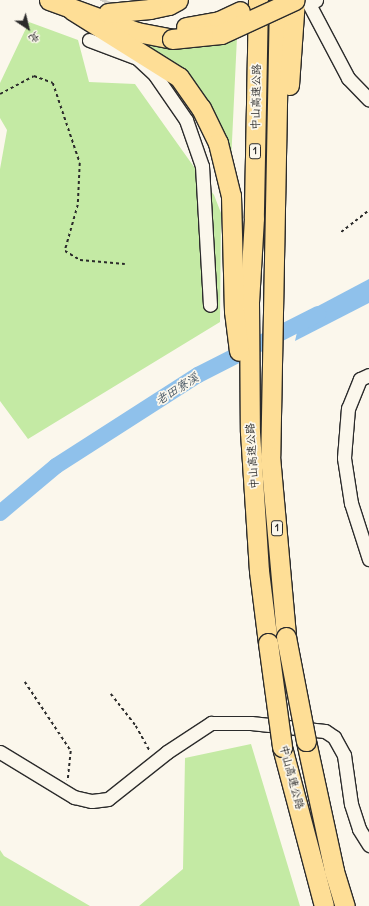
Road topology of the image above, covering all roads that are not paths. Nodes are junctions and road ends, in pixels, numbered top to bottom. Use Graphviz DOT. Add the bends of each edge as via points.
graph roads {
  1 [pos="49,0"];
  2 [pos="178,0"];
  3 [pos="258,0"];
  4 [pos="265,0"];
  5 [pos="279,0"];
  6 [pos="295,0"];
  7 [pos="316,0"];
  8 [pos="73,5"];
  9 [pos="108,13"];
  10 [pos="178,33"];
  11 [pos="89,40"];
  12 [pos="369,100"];
  13 [pos="275,169"];
  14 [pos="210,305"];
  15 [pos="241,306"];
  16 [pos="369,375"];
  17 [pos="369,559"];
  18 [pos="0,752"];
  19 [pos="369,845"];
  20 [pos="324,906"];
  21 [pos="345,906"];
  1 -- 8 [label="highway"];
  2 -- 9 [label="highway" via="150,9"];
  3 -- 15 [label="highway, 中山高速公路 / 1" via="254,218"];
  4 -- 10 [label="highway, bridge" via="219,21"];
  5 -- 13 [label="highway, 中山高速公路 / 1"];
  6 -- 10 [label="highway, bridge" via="221,34"];
  6 -- 13 [label="highway" via="287,106"];
  7 -- 12 [label="street" via="309,4 348,78"];
  8 -- 9 [label="highway"];
  8 -- 10 [label="highway" via="137,32"];
  8 -- 15 [label="highway" via="179,78 201,108 218,143 231,196"];
  9 -- 10 [label="highway"];
  11 -- 14 [label="street" via="137,58 155,75 186,120 202,166"];
  13 -- 21 [label="highway, 中山高速公路 / 1, bridge" via="270,456 286,637 334,872"];
  15 -- 20 [label="highway, 中山高速公路 / 1, bridge" via="260,571 282,747"];
  16 -- 17 [label="street" via="360,379 348,408 344,458 350,503"];
  18 -- 19 [label="street" via="67,792 92,801 108,799 155,761 211,723 250,723 325,731 334,737 344,755 351,804 359,829"];
}
